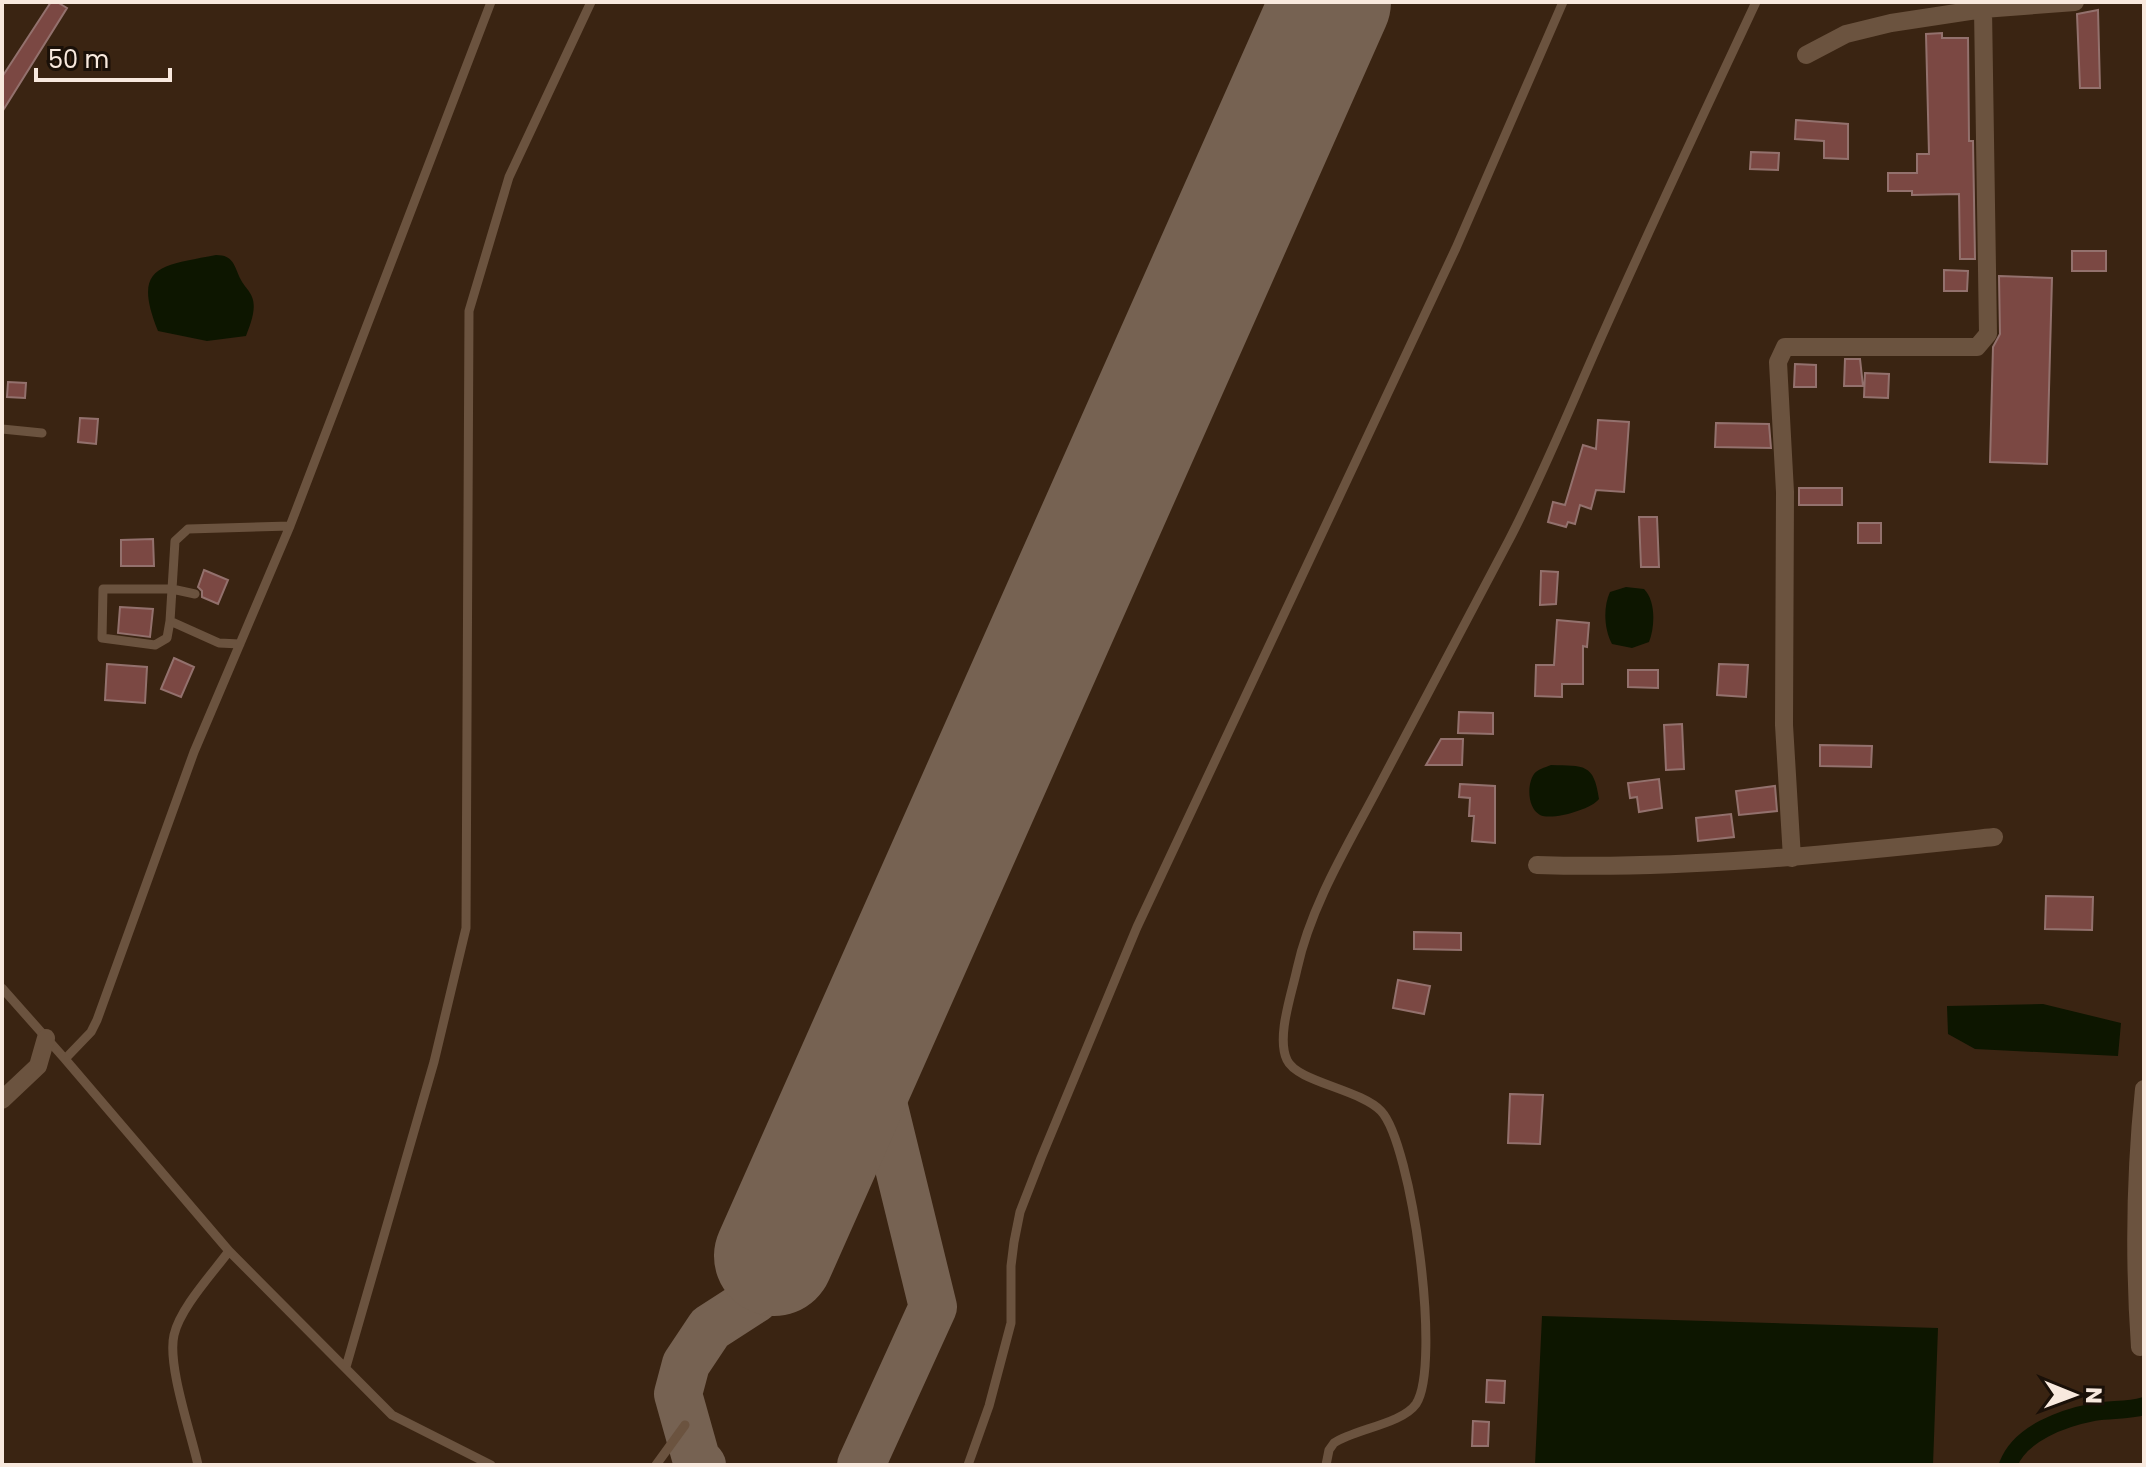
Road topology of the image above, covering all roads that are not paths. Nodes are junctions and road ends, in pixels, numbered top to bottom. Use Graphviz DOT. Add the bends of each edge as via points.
graph roads {
  1 [pos="491,2"];
  2 [pos="591,2"];
  3 [pos="1563,2"];
  4 [pos="1756,2"];
  5 [pos="2075,2"];
  6 [pos="1983,9"];
  7 [pos="1806,55"];
  8 [pos="2,429"];
  9 [pos="42,433"];
  10 [pos="290,526"];
  11 [pos="172,589"];
  12 [pos="195,594"];
  13 [pos="170,621"];
  14 [pos="240,644"];
  15 [pos="1994,837"];
  16 [pos="1792,858"];
  17 [pos="1537,865"];
  18 [pos="2,988"];
  19 [pos="46,1038"];
  20 [pos="65,1059"];
  21 [pos="2144,1089"];
  22 [pos="8,1095"];
  23 [pos="229,1251"];
  24 [pos="2140,1347"];
  25 [pos="346,1367"];
  26 [pos="685,1425"];
  27 [pos="198,1465"];
  28 [pos="491,1465"];
  29 [pos="656,1465"];
  30 [pos="968,1465"];
  31 [pos="1326,1465"];
  1 -- 10 [label="lane"];
  2 -- 25 [label="lane" via="509,177 469,311 466,928 434,1062"];
  3 -- 30 [label="lane" via="1456,248 1137,927 1041,1158 1014,1242 1011,1323"];
  4 -- 31 [label="lane" via="1511,536 1338,863 1300,955 1284,1026 1286,1059 1305,1075 1369,1100 1387,1120 1406,1180 1425,1299 1426,1367 1417,1402 1398,1417 1334,1443"];
  5 -- 6 [label="street"];
  6 -- 7 [label="street" via="1846,34"];
  6 -- 16 [label="street" via="1988,334 1977,347 1785,347 1778,362 1785,492 1784,725"];
  8 -- 9 [label="lane"];
  10 -- 11 [label="lane" via="188,529 175,541"];
  10 -- 14 [label="lane"];
  11 -- 12 [label="lane"];
  11 -- 13 [label="lane"];
  11 -- 13 [label="lane" via="103,589 102,638 155,645 167,638"];
  13 -- 14 [label="lane" via="219,643"];
  14 -- 20 [label="lane" via="194,752 97,1020"];
  15 -- 16 [label="street"];
  16 -- 17 [label="street" via="1641,867"];
  18 -- 19 [label="lane"];
  19 -- 20 [label="lane"];
  19 -- 22 [label="street" via="38,1066"];
  20 -- 23 [label="lane"];
  21 -- 24 [label="street" via="2135,1274"];
  23 -- 25 [label="lane"];
  23 -- 27 [label="lane" via="174,1335 174,1362"];
  25 -- 28 [label="lane" via="392,1415"];
  26 -- 29 [label="lane"];
}
